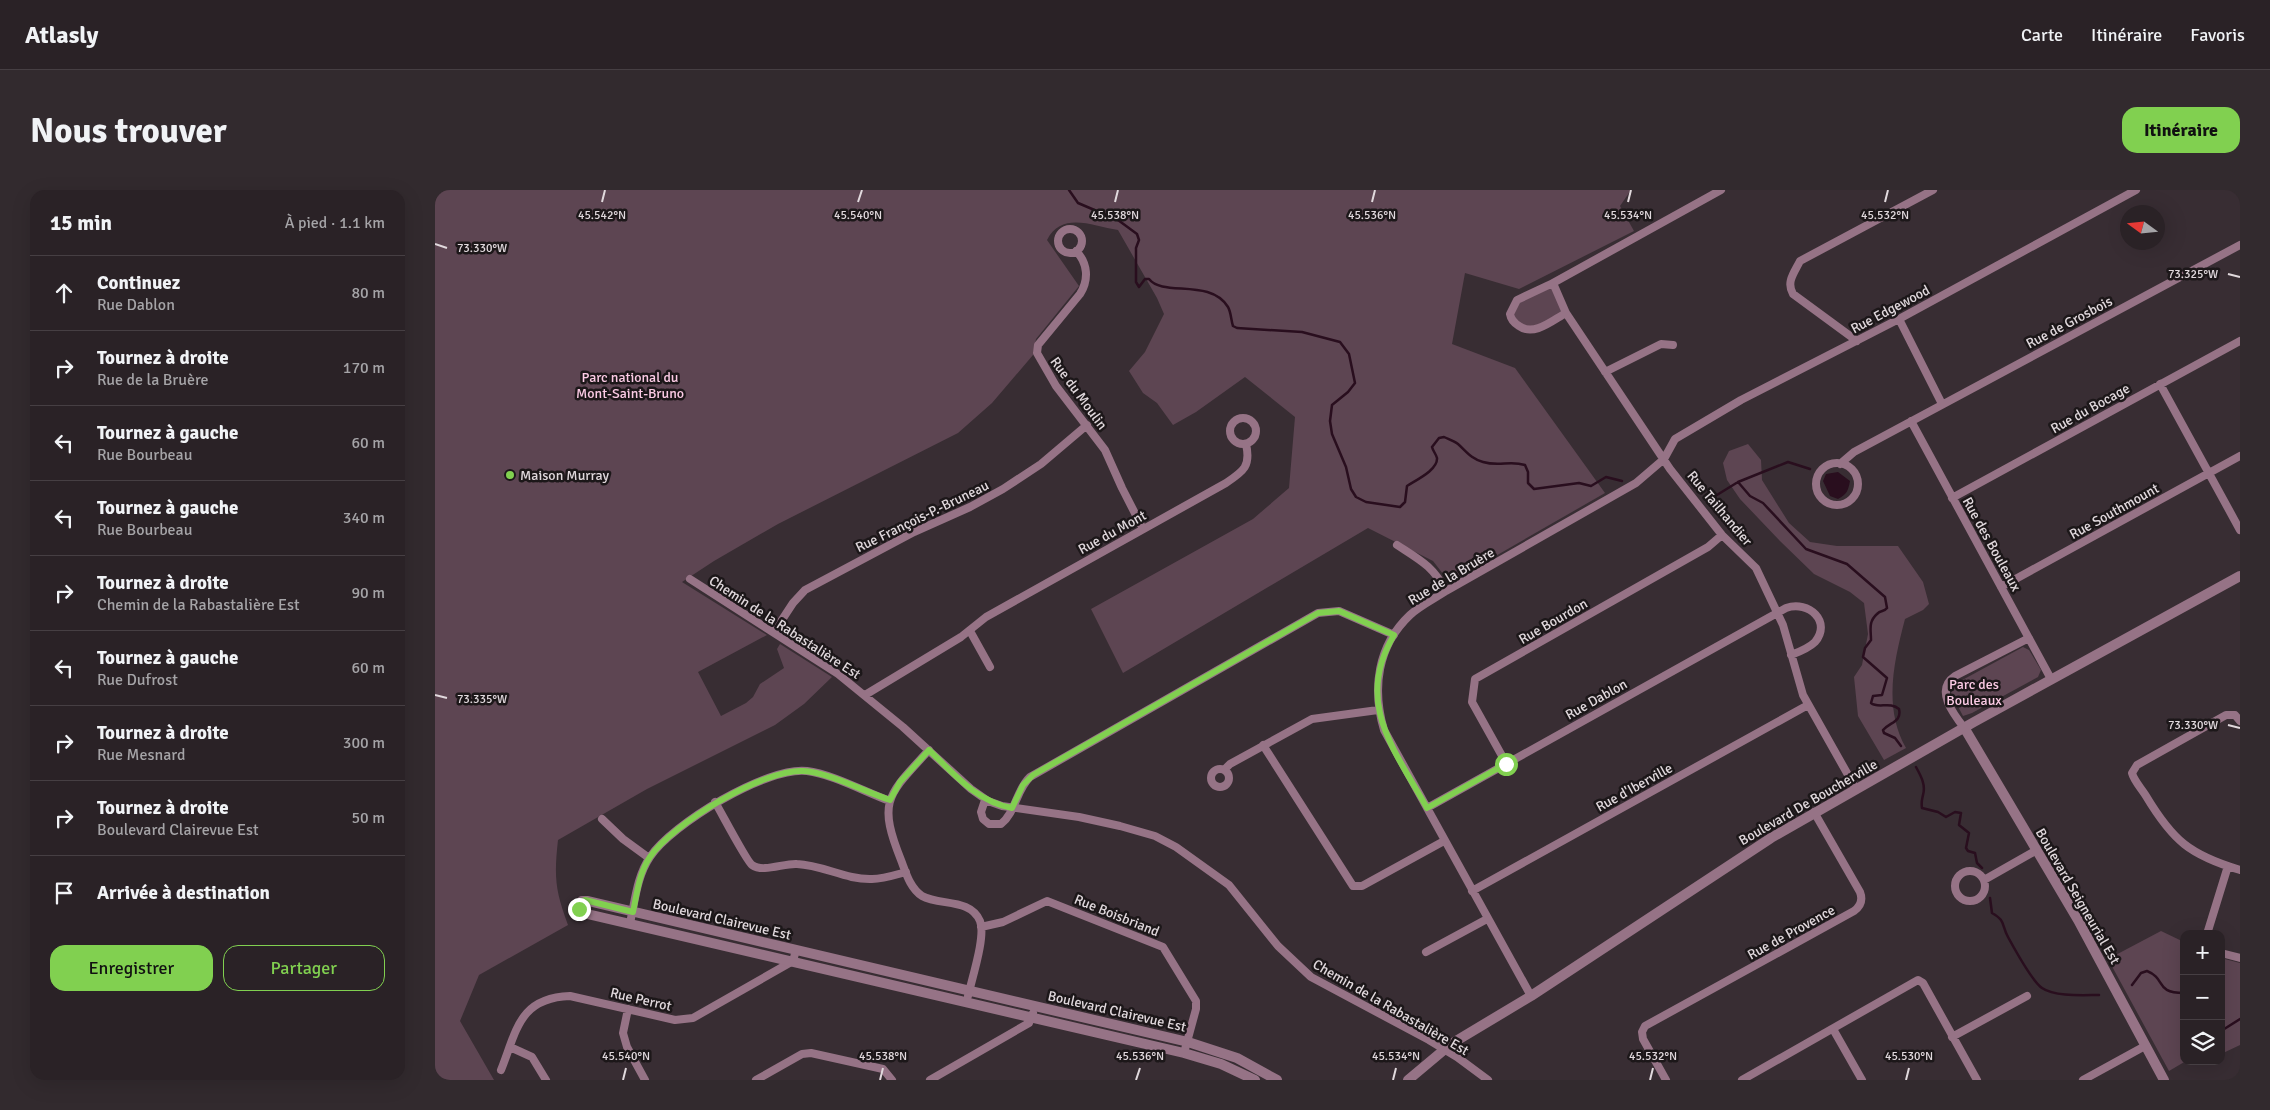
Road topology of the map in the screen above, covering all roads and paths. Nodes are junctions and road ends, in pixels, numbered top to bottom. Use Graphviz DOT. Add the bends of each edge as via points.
graph roads {
  1 [pos="1721,190"];
  2 [pos="1933,190"];
  3 [pos="2136,190"];
  4 [pos="2240,245"];
  5 [pos="1076,252"];
  6 [pos="1553,283"];
  7 [pos="1567,313"];
  8 [pos="1899,319"];
  9 [pos="1857,341"];
  10 [pos="2240,341"];
  11 [pos="1673,345"];
  12 [pos="1605,372"];
  13 [pos="2160,384"];
  14 [pos="1942,404"];
  15 [pos="1911,421"];
  16 [pos="1087,425"];
  17 [pos="1245,444"];
  18 [pos="2240,456"];
  19 [pos="1664,459"];
  20 [pos="1840,464"];
  21 [pos="2209,473"];
  22 [pos="1952,498"];
  23 [pos="1143,528"];
  24 [pos="2240,530"];
  25 [pos="1723,535"];
  26 [pos="1397,545"];
  27 [pos="2240,576"];
  28 [pos="689,580"];
  29 [pos="2001,587"];
  30 [pos="1446,591"];
  31 [pos="1778,613"];
  32 [pos="970,631"];
  33 [pos="774,632"];
  34 [pos="1394,635"];
  35 [pos="2029,638"];
  36 [pos="1791,655"];
  37 [pos="991,667"];
  38 [pos="2051,680"];
  39 [pos="865,695"];
  40 [pos="1808,705"];
  41 [pos="1378,710"];
  42 [pos="2240,721"];
  43 [pos="1965,728"];
  44 [pos="1263,745"];
  45 [pos="929,750"];
  46 [pos="1506,764"];
  47 [pos="1224,770"];
  48 [pos="1856,789"];
  49 [pos="890,800"];
  50 [pos="985,800"];
  51 [pos="715,802"];
  52 [pos="1012,808"];
  53 [pos="1427,808"];
  54 [pos="1814,812"];
  55 [pos="602,818"];
  56 [pos="1444,841"];
  57 [pos="2037,850"];
  58 [pos="649,858"];
  59 [pos="2228,866"];
  60 [pos="2240,870"];
  61 [pos="906,872"];
  62 [pos="1984,880"];
  63 [pos="1472,891"];
  64 [pos="633,912"];
  65 [pos="1487,919"];
  66 [pos="630,923"];
  67 [pos="981,928"];
  68 [pos="2208,930"];
  69 [pos="796,950"];
  70 [pos="1426,952"];
  71 [pos="2225,953"];
  72 [pos="2240,958"];
  73 [pos="793,961"];
  74 [pos="969,990"];
  75 [pos="1531,996"];
  76 [pos="2027,996"];
  77 [pos="966,1002"];
  78 [pos="1035,1006"];
  79 [pos="628,1009"];
  80 [pos="1032,1017"];
  81 [pos="1833,1029"];
  82 [pos="1952,1037"];
  83 [pos="1188,1042"];
  84 [pos="2145,1046"];
  85 [pos="510,1047"];
  86 [pos="1445,1050"];
  87 [pos="1184,1053"];
  88 [pos="501,1070"];
  89 [pos="1757,1076"];
  90 [pos="547,1080"];
  91 [pos="645,1080"];
  92 [pos="756,1080"];
  93 [pos="892,1080"];
  94 [pos="930,1080"];
  95 [pos="1255,1080"];
  96 [pos="1277,1080"];
  97 [pos="1408,1080"];
  98 [pos="1488,1080"];
  99 [pos="1666,1080"];
  100 [pos="1742,1080"];
  101 [pos="1862,1080"];
  102 [pos="1977,1080"];
  103 [pos="2083,1080"];
  104 [pos="2164,1080"];
  1 -- 6 [label="street"];
  2 -- 9 [label="street" via="1800,262 1790,280 1793,294"];
  3 -- 8 [label="street, Rue Edgewood"];
  4 -- 14 [label="street, Rue de Grosbois"];
  5 -- 16 [label="street, Rue du Moulin" via="1083,258 1085,285 1038,345 1037,353 1060,391"];
  6 -- 7 [label="street, Rue Tailhandier"];
  6 -- 7 [label="street" via="1517,300 1511,318 1523,329 1531,330"];
  7 -- 12 [label="street, Rue Tailhandier"];
  8 -- 9 [label="street, Rue Edgewood"];
  8 -- 14 [label="street"];
  9 -- 19 [label="street, Rue Edgewood" via="1741,400 1675,439"];
  10 -- 13 [label="street, Rue du Bocage"];
  11 -- 12 [label="street" via="1661,344"];
  12 -- 19 [label="street, Rue Tailhandier"];
  13 -- 21 [label="street"];
  13 -- 22 [label="street, Rue du Bocage"];
  14 -- 15 [label="street, Rue de Grosbois"];
  15 -- 20 [label="street, Rue de Grosbois" via="1854,452"];
  15 -- 22 [label="street, Rue des Bouleaux"];
  16 -- 23 [label="street, Rue du Moulin" via="1109,456"];
  16 -- 33 [label="street, Rue François-P.-Bruneau" via="1041,464 1003,489 805,590"];
  17 -- 23 [label="street, Rue du Mont" via="1248,462 1236,476"];
  18 -- 21 [label="street, Rue Southmount"];
  19 -- 25 [label="street, Rue Tailhandier"];
  19 -- 30 [label="street, Rue de la Bruère" via="1636,483"];
  20 -- 20 [label="street" via="1826,466 1817,478 1821,498 1833,505 1846,503 1857,488 1856,475"];
  21 -- 24 [label="street"];
  21 -- 29 [label="street, Rue Southmount"];
  22 -- 29 [label="street, Rue des Bouleaux"];
  23 -- 32 [label="street, Rue du Mont" via="986,617"];
  25 -- 31 [label="street, Rue Tailhandier" via="1756,568"];
  25 -- 46 [label="street, Rue Bourdon" via="1708,547 1475,679 1472,702"];
  26 -- 30 [label="street" via="1427,564"];
  27 -- 38 [label="street, Boulevard De Boucherville"];
  28 -- 33 [label="street, Chemin de la Rabastalière Est"];
  29 -- 35 [label="street, Rue des Bouleaux"];
  30 -- 34 [label="street, Rue de la Bruère" via="1410,615"];
  31 -- 36 [label="street, Rue Tailhandier"];
  31 -- 36 [label="street, Rue Dablon" via="1801,605 1813,610 1819,621 1820,630 1815,641"];
  31 -- 46 [label="street, Rue Dablon"];
  32 -- 37 [label="street"];
  32 -- 39 [label="street, Rue du Mont"];
  33 -- 39 [label="street, Chemin de la Rabastalière Est"];
  34 -- 41 [label="street, Rue de la Bruère" via="1380,670"];
  34 -- 52 [label="street" via="1339,611 1318,613 1033,775 1023,785"];
  35 -- 38 [label="street, Rue des Bouleaux"];
  35 -- 43 [label="street" via="1949,682 1946,697"];
  36 -- 40 [label="street, Rue Tailhandier"];
  38 -- 43 [label="street, Boulevard De Boucherville"];
  39 -- 45 [label="street, Chemin de la Rabastalière Est"];
  40 -- 48 [label="street, Rue Tailhandier"];
  40 -- 63 [label="street, Rue d'Iberville"];
  41 -- 44 [label="street" via="1315,717"];
  41 -- 53 [label="street, Rue de la Bruère" via="1384,730"];
  42 -- 59 [label="street" via="2235,715 2226,715 2133,770 2133,777 2172,835 2193,852"];
  43 -- 48 [label="street, Boulevard De Boucherville"];
  43 -- 57 [label="street, Boulevard Seigneurial Est"];
  44 -- 47 [label="street"];
  44 -- 56 [label="street" via="1355,887"];
  45 -- 49 [label="street" via="900,782"];
  45 -- 50 [label="street, Chemin de la Rabastalière Est"];
  46 -- 53 [label="street, Rue Dablon"];
  48 -- 54 [label="street, Boulevard De Boucherville"];
  49 -- 51 [label="street" via="801,770 781,774"];
  49 -- 61 [label="street" via="888,825"];
  50 -- 52 [label="street, Chemin de la Rabastalière Est"];
  50 -- 52 [label="street" via="981,816 989,824 1002,822"];
  51 -- 58 [label="street"];
  51 -- 61 [label="street" via="747,861 753,866 796,864 873,880"];
  52 -- 86 [label="street, Chemin de la Rabastalière Est" via="1093,820 1138,830 1169,842 1229,885 1278,946 1311,977"];
  53 -- 56 [label="street, Rue de la Bruère"];
  54 -- 75 [label="street, Boulevard De Boucherville"];
  54 -- 99 [label="street, Rue de Provence" via="1861,894 1858,908 1648,1023 1642,1032 1643,1039"];
  55 -- 58 [label="street"];
  56 -- 63 [label="street, Rue de la Bruère"];
  57 -- 62 [label="street"];
  57 -- 84 [label="street, Boulevard Seigneurial Est"];
  58 -- 64 [label="street"];
  59 -- 60 [label="street"];
  59 -- 68 [label="street"];
  61 -- 67 [label="street" via="921,895 969,908 978,917"];
  62 -- 62 [label="street" via="1977,872 1967,871 1958,876 1955,891 1961,899 1975,901 1983,894"];
  63 -- 65 [label="street, Rue de la Bruère"];
  64 -- 66 [label="street"];
  64 -- 66 [label="street, Boulevard Clairevue Est" via="585,900 579,906 583,913"];
  64 -- 69 [label="street, Boulevard Clairevue Est"];
  65 -- 70 [label="street"];
  65 -- 75 [label="street, Rue de la Bruère"];
  66 -- 73 [label="street, Boulevard Clairevue Est"];
  67 -- 74 [label="street"];
  67 -- 83 [label="street, Rue Boisbriand" via="1003,922 1047,901 1161,946 1169,953 1195,998 1196,1010"];
  69 -- 73 [label="street"];
  69 -- 74 [label="street, Boulevard Clairevue Est"];
  71 -- 72 [label="street"];
  73 -- 77 [label="street, Boulevard Clairevue Est"];
  73 -- 79 [label="street, Rue Perrot" via="693,1018 675,1020"];
  74 -- 77 [label="street"];
  74 -- 78 [label="street, Boulevard Clairevue Est"];
  75 -- 86 [label="street, Boulevard De Boucherville"];
  76 -- 82 [label="street"];
  77 -- 80 [label="street, Boulevard Clairevue Est"];
  78 -- 80 [label="street"];
  78 -- 83 [label="street, Boulevard Clairevue Est"];
  79 -- 85 [label="street, Rue Perrot" via="570,996 554,996 530,1007"];
  79 -- 91 [label="street" via="623,1033"];
  80 -- 87 [label="street, Boulevard Clairevue Est"];
  80 -- 94 [label="street" via="1029,1023"];
  81 -- 82 [label="street" via="1921,981"];
  81 -- 89 [label="street"];
  81 -- 101 [label="street"];
  82 -- 102 [label="street"];
  83 -- 87 [label="street, Rue Boisbriand"];
  83 -- 96 [label="street, Boulevard Clairevue Est" via="1237,1058"];
  84 -- 103 [label="street"];
  84 -- 104 [label="street, Boulevard Seigneurial Est"];
  85 -- 88 [label="street, Rue Perrot"];
  85 -- 90 [label="street" via="532,1057"];
  86 -- 97 [label="street, Boulevard De Boucherville"];
  86 -- 98 [label="street, Chemin de la Rabastalière Est"];
  87 -- 95 [label="street, Boulevard Clairevue Est" via="1221,1064"];
  89 -- 100 [label="street"];
  92 -- 93 [label="street" via="802,1054 811,1053 883,1069"];
}
